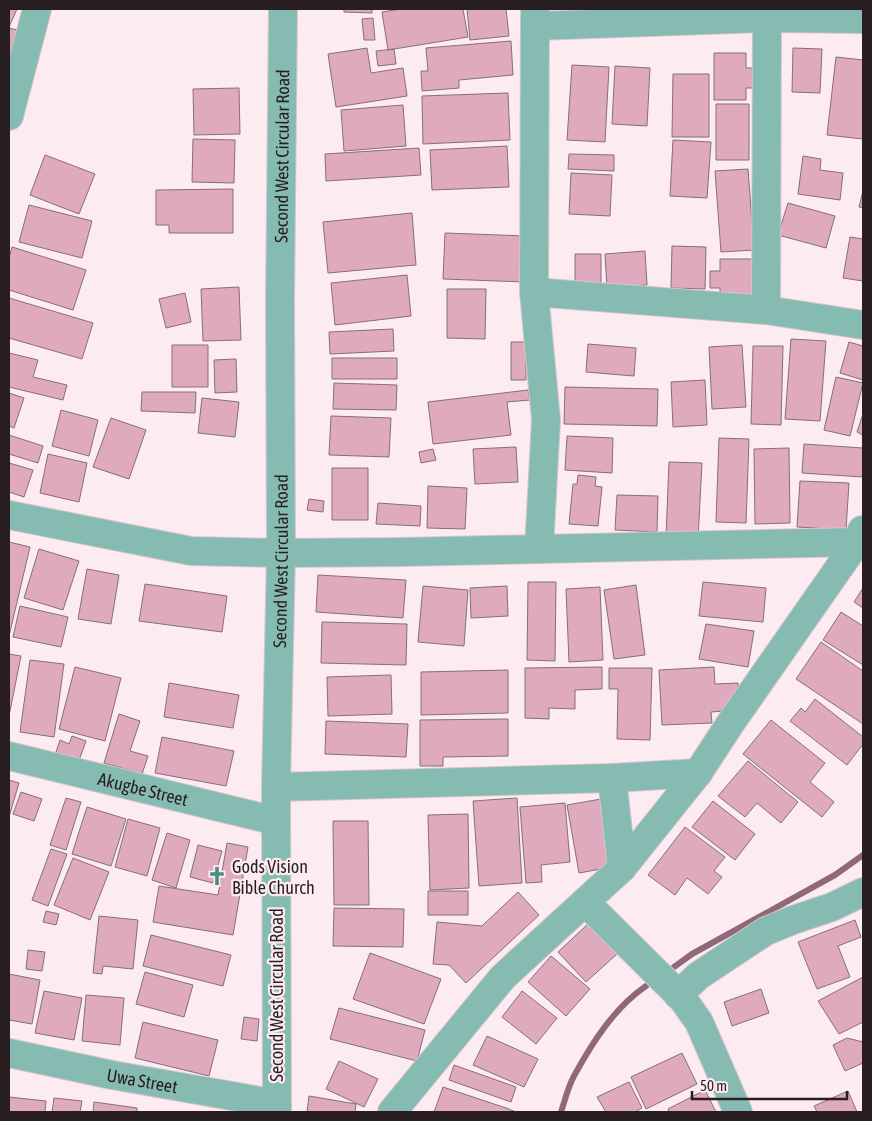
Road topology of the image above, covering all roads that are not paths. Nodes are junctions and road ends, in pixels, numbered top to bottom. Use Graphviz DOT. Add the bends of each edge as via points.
graph roads {
  1 [pos="37,9"];
  2 [pos="283,9"];
  3 [pos="535,17"];
  4 [pos="767,18"];
  5 [pos="863,19"];
  6 [pos="9,116"];
  7 [pos="534,292"];
  8 [pos="766,310"];
  9 [pos="863,325"];
  10 [pos="9,515"];
  11 [pos="860,534"];
  12 [pos="539,549"];
  13 [pos="281,554"];
  14 [pos="9,756"];
  15 [pos="698,773"];
  16 [pos="612,778"];
  17 [pos="276,788"];
  18 [pos="276,821"];
  19 [pos="622,868"];
  20 [pos="863,892"];
  21 [pos="585,902"];
  22 [pos="678,995"];
  23 [pos="9,1053"];
  24 [pos="277,1108"];
  25 [pos="392,1112"];
  26 [pos="738,1112"];
  1 -- 6 [label="street"];
  2 -- 13 [label="street, Second West Circular Road"];
  3 -- 4 [label="street"];
  3 -- 7 [label="street"];
  4 -- 5 [label="street"];
  4 -- 8 [label="street"];
  7 -- 8 [label="street"];
  7 -- 12 [label="street" via="546,420"];
  8 -- 9 [label="street"];
  10 -- 13 [label="street" via="191,551"];
  11 -- 12 [label="street"];
  11 -- 15 [label="street"];
  12 -- 13 [label="street"];
  13 -- 17 [label="street, Second West Circular Road"];
  14 -- 18 [label="street, Akugbe Street"];
  15 -- 16 [label="street"];
  15 -- 19 [label="street"];
  16 -- 17 [label="street"];
  16 -- 19 [label="street"];
  17 -- 18 [label="street, Second West Circular Road"];
  18 -- 24 [label="street, Second West Circular Road"];
  19 -- 21 [label="street"];
  20 -- 22 [label="street" via="766,931 698,976"];
  21 -- 22 [label="street"];
  21 -- 25 [label="street" via="503,977"];
  22 -- 26 [label="street" via="699,1022"];
  23 -- 24 [label="street, Uwa Street"];
}
